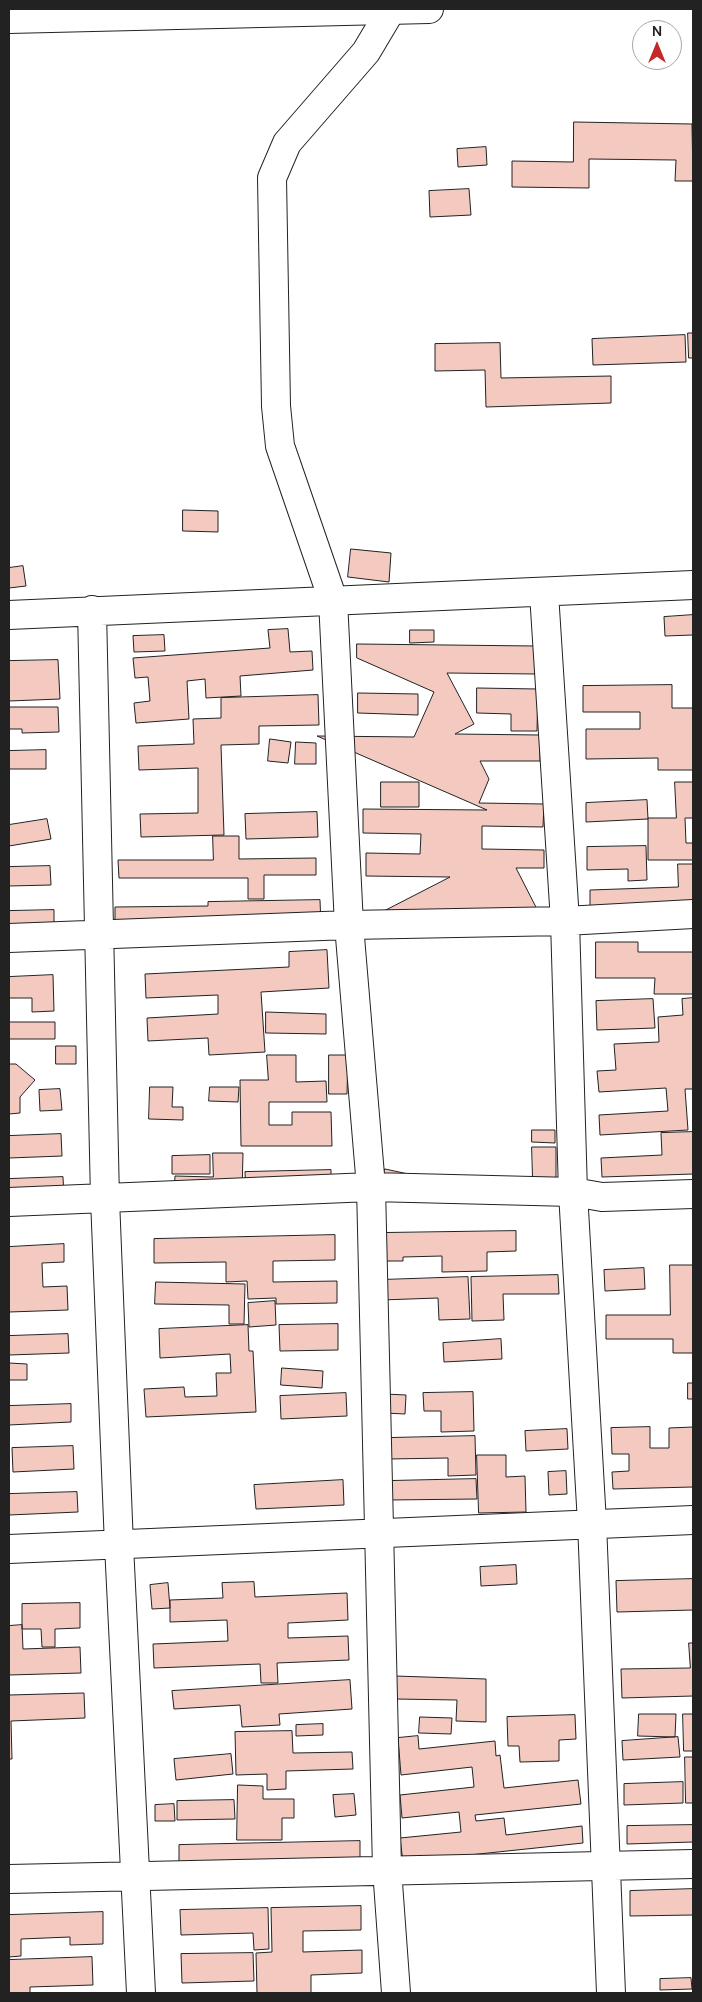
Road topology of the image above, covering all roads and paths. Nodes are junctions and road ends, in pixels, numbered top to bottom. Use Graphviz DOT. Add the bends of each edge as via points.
graph roads {
  1 [pos="429,9"];
  2 [pos="392,10"];
  3 [pos="9,19"];
  4 [pos="693,585"];
  5 [pos="544,593"];
  6 [pos="334,600"];
  7 [pos="92,610"];
  8 [pos="9,615"];
  9 [pos="693,914"];
  10 [pos="565,921"];
  11 [pos="349,925"];
  12 [pos="101,935"];
  13 [pos="9,938"];
  14 [pos="370,1187"];
  15 [pos="574,1192"];
  16 [pos="693,1194"];
  17 [pos="105,1198"];
  18 [pos="9,1202"];
  19 [pos="693,1520"];
  20 [pos="592,1523"];
  21 [pos="379,1535"];
  22 [pos="119,1545"];
  23 [pos="9,1548"];
  24 [pos="693,1864"];
  25 [pos="608,1865"];
  26 [pos="387,1869"];
  27 [pos="134,1877"];
  28 [pos="9,1879"];
  29 [pos="141,1993"];
  30 [pos="396,1993"];
  31 [pos="611,1993"];
  1 -- 2 [label="street"];
  2 -- 3 [label="street"];
  2 -- 6 [label="street" via="366,52 287,143 272,178 276,406 280,446"];
  4 -- 5 [label="street"];
  5 -- 6 [label="street"];
  5 -- 10 [label="street"];
  6 -- 7 [label="street"];
  6 -- 11 [label="street"];
  7 -- 8 [label="street"];
  7 -- 12 [label="street"];
  9 -- 10 [label="street"];
  10 -- 11 [label="street"];
  10 -- 15 [label="street"];
  11 -- 12 [label="street"];
  11 -- 14 [label="street"];
  12 -- 13 [label="street"];
  12 -- 17 [label="street"];
  14 -- 15 [label="street"];
  14 -- 17 [label="street"];
  14 -- 21 [label="street"];
  15 -- 16 [label="street" via="602,1197"];
  15 -- 20 [label="street"];
  17 -- 18 [label="street"];
  17 -- 22 [label="street"];
  19 -- 20 [label="street"];
  20 -- 21 [label="street"];
  20 -- 25 [label="street"];
  21 -- 22 [label="street"];
  21 -- 26 [label="street"];
  22 -- 23 [label="street"];
  22 -- 27 [label="street"];
  24 -- 25 [label="street"];
  25 -- 26 [label="street"];
  25 -- 31 [label="street"];
  26 -- 27 [label="street"];
  26 -- 30 [label="street"];
  27 -- 28 [label="street"];
  27 -- 29 [label="street"];
}
